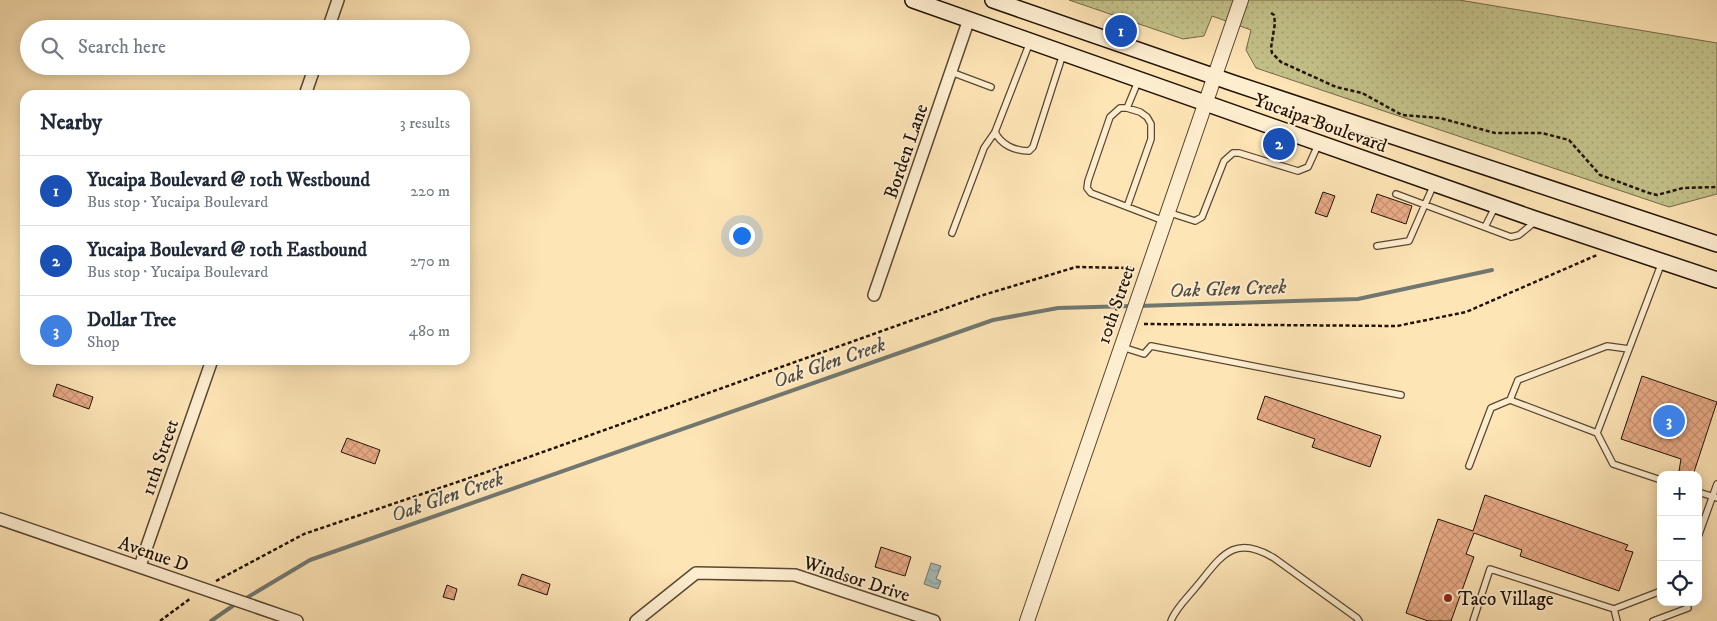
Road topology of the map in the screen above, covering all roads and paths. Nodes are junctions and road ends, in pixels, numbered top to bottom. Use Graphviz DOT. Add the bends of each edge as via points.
graph roads {
  1 [pos="338,0"];
  2 [pos="913,0"];
  3 [pos="993,0"];
  4 [pos="1241,0"];
  5 [pos="1271,12"];
  6 [pos="969,19"];
  7 [pos="331,20"];
  8 [pos="1030,40"];
  9 [pos="1064,52"];
  10 [pos="951,72"];
  11 [pos="312,75"];
  12 [pos="1214,77"];
  13 [pos="1139,78"];
  14 [pos="991,87"];
  15 [pos="307,90"];
  16 [pos="1206,102"];
  17 [pos="1127,108"];
  18 [pos="995,132"];
  19 [pos="1319,142"];
  20 [pos="1435,184"];
  21 [pos="1717,187"];
  22 [pos="1396,194"];
  23 [pos="1425,205"];
  24 [pos="1496,205"];
  25 [pos="1127,207"];
  26 [pos="1166,216"];
  27 [pos="1537,220"];
  28 [pos="1485,227"];
  29 [pos="952,233"];
  30 [pos="1717,244"];
  31 [pos="1377,246"];
  32 [pos="1597,255"];
  33 [pos="1662,262"];
  34 [pos="1717,280"];
  35 [pos="874,295"];
  36 [pos="1129,320"];
  37 [pos="1120,346"];
  38 [pos="1628,349"];
  39 [pos="210,365"];
  40 [pos="1401,395"];
  41 [pos="1510,400"];
  42 [pos="1598,433"];
  43 [pos="1469,466"];
  44 [pos="1657,479"];
  45 [pos="1717,484"];
  46 [pos="1702,493"];
  47 [pos="1715,497"];
  48 [pos="0,519"];
  49 [pos="1702,528"];
  50 [pos="140,566"];
  51 [pos="204,588"];
  52 [pos="1657,593"];
  53 [pos="1687,606"];
  54 [pos="1614,609"];
  55 [pos="160,621"];
  56 [pos="297,621"];
  57 [pos="636,621"];
  58 [pos="934,621"];
  59 [pos="1027,621"];
  60 [pos="1171,621"];
  61 [pos="1359,621"];
  62 [pos="1473,621"];
  63 [pos="1617,621"];
  64 [pos="1653,621"];
  1 -- 7 [label="street"];
  2 -- 6 [label="main road, Yucaipa Boulevard"];
  3 -- 12 [label="main road, Yucaipa Boulevard"];
  4 -- 12 [label="street, 10th Street"];
  5 -- 21 [label="path" via="1275,23 1271,48 1277,59 1336,87 1362,93 1402,115 1440,118 1495,133 1542,133 1569,140 1600,175 1657,195 1683,188"];
  6 -- 8 [label="main road, Yucaipa Boulevard"];
  6 -- 10 [label="street, Borden Lane"];
  8 -- 9 [label="main road, Yucaipa Boulevard"];
  8 -- 18 [label="lane"];
  9 -- 13 [label="main road, Yucaipa Boulevard"];
  9 -- 18 [label="lane" via="1033,148 1025,151 1003,144"];
  10 -- 14 [label="lane"];
  10 -- 35 [label="street, Borden Lane"];
  11 -- 15 [label="street"];
  12 -- 16 [label="street, 10th Street"];
  12 -- 30 [label="main road, Yucaipa Boulevard"];
  13 -- 16 [label="main road, Yucaipa Boulevard"];
  13 -- 17 [label="lane"];
  16 -- 19 [label="main road, Yucaipa Boulevard"];
  16 -- 26 [label="street, 10th Street"];
  17 -- 25 [label="lane" via="1147,117 1151,124 1151,139"];
  17 -- 25 [label="lane" via="1120,108 1110,117 1087,188 1091,193"];
  18 -- 29 [label="lane" via="984,148"];
  19 -- 20 [label="main road, Yucaipa Boulevard"];
  19 -- 26 [label="lane" via="1308,167 1298,171 1233,153 1224,162 1202,217 1195,221"];
  20 -- 23 [label="lane"];
  20 -- 24 [label="main road, Yucaipa Boulevard"];
  22 -- 23 [label="lane"];
  23 -- 28 [label="lane"];
  23 -- 31 [label="lane" via="1409,242"];
  24 -- 27 [label="main road, Yucaipa Boulevard"];
  24 -- 28 [label="lane"];
  25 -- 26 [label="lane"];
  26 -- 36 [label="street, 10th Street"];
  27 -- 28 [label="lane" via="1520,236 1511,237"];
  27 -- 33 [label="main road, Yucaipa Boulevard"];
  32 -- 36 [label="path" via="1466,312 1397,326"];
  33 -- 34 [label="main road, Yucaipa Boulevard"];
  33 -- 38 [label="lane"];
  36 -- 37 [label="street, 10th Street"];
  36 -- 51 [label="path" via="1111,324 1132,268 1076,267 980,296 304,534"];
  37 -- 40 [label="lane" via="1144,354 1151,346"];
  37 -- 59 [label="street, 10th Street"];
  38 -- 41 [label="lane" via="1607,346 1518,380"];
  38 -- 42 [label="lane"];
  39 -- 50 [label="street, 11th Street"];
  41 -- 42 [label="lane"];
  41 -- 43 [label="lane" via="1491,408"];
  42 -- 44 [label="lane" via="1613,464"];
  45 -- 47 [label="lane"];
  46 -- 47 [label="lane"];
  47 -- 49 [label="lane"];
  48 -- 50 [label="street, Avenue D"];
  50 -- 51 [label="street, Avenue D"];
  51 -- 55 [label="path"];
  51 -- 56 [label="street, Avenue D"];
  52 -- 54 [label="lane"];
  53 -- 64 [label="lane"];
  54 -- 62 [label="lane" via="1490,569"];
  54 -- 63 [label="lane"];
  57 -- 58 [label="street, Windsor Drive" via="696,573 795,575"];
  60 -- 61 [label="lane" via="1223,554 1243,547 1274,558"];
}
